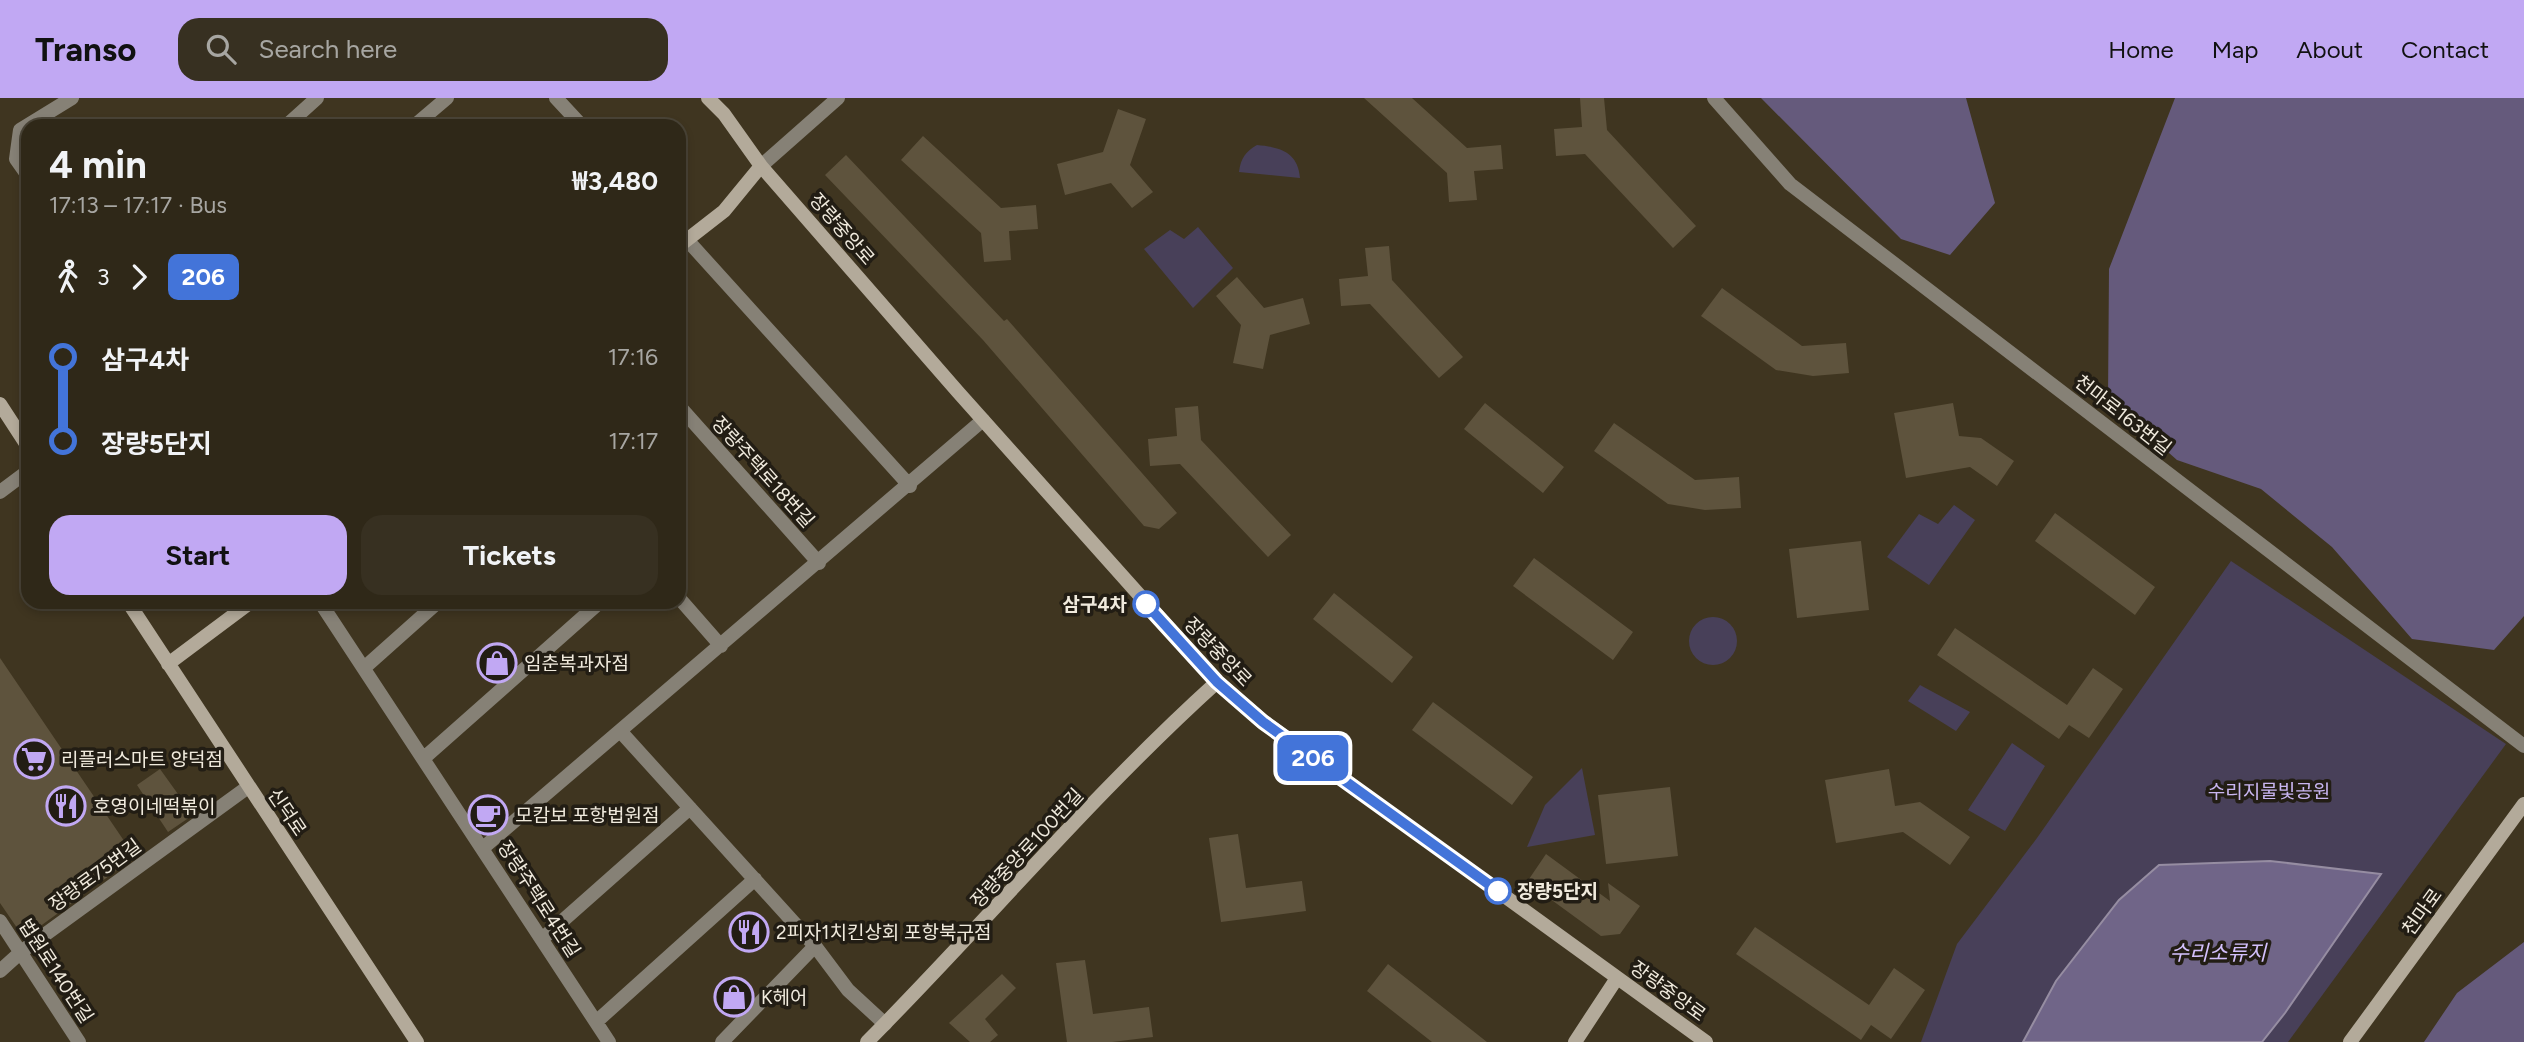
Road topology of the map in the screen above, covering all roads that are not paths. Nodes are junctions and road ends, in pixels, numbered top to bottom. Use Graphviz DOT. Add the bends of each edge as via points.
graph roads {
  1 [pos="72,98"];
  2 [pos="317,98"];
  3 [pos="447,98"];
  4 [pos="556,98"];
  5 [pos="708,98"];
  6 [pos="838,98"];
  7 [pos="1714,98"];
  8 [pos="38,119"];
  9 [pos="294,119"];
  10 [pos="424,119"];
  11 [pos="576,119"];
  12 [pos="21,129"];
  13 [pos="21,166"];
  14 [pos="761,166"];
  15 [pos="686,236"];
  16 [pos="686,243"];
  17 [pos="0,404"];
  18 [pos="686,414"];
  19 [pos="983,420"];
  20 [pos="21,436"];
  21 [pos="21,476"];
  22 [pos="909,486"];
  23 [pos="0,492"];
  24 [pos="819,563"];
  25 [pos="686,606"];
  26 [pos="133,609"];
  27 [pos="242,609"];
  28 [pos="325,609"];
  29 [pos="430,609"];
  30 [pos="592,609"];
  31 [pos="721,646"];
  32 [pos="168,664"];
  33 [pos="364,668"];
  34 [pos="1217,682"];
  35 [pos="621,732"];
  36 [pos="2524,746"];
  37 [pos="424,758"];
  38 [pos="247,787"];
  39 [pos="2524,804"];
  40 [pos="690,808"];
  41 [pos="483,848"];
  42 [pos="755,879"];
  43 [pos="0,920"];
  44 [pos="542,939"];
  45 [pos="815,946"];
  46 [pos="21,952"];
  47 [pos="0,971"];
  48 [pos="1617,978"];
  49 [pos="596,1022"];
  50 [pos="886,1024"];
  51 [pos="79,1042"];
  52 [pos="417,1042"];
  53 [pos="609,1042"];
  54 [pos="722,1042"];
  55 [pos="867,1042"];
  56 [pos="1575,1042"];
  57 [pos="1706,1042"];
  58 [pos="2350,1042"];
  1 -- 8 [label="street"];
  2 -- 9 [label="street"];
  3 -- 10 [label="street"];
  4 -- 11 [label="street"];
  5 -- 14 [label="street, 장량중앙로"];
  6 -- 14 [label="street"];
  7 -- 36 [label="street, 천마로163번길" via="1790,184"];
  12 -- 13 [label="street" via="16,159"];
  14 -- 15 [label="street" via="724,211"];
  14 -- 19 [label="street, 장량중앙로"];
  16 -- 22 [label="street"];
  17 -- 20 [label="street"];
  18 -- 24 [label="street, 장량주택로18번길"];
  19 -- 22 [label="street"];
  19 -- 34 [label="street, 장량중앙로"];
  21 -- 23 [label="street"];
  22 -- 24 [label="street"];
  24 -- 31 [label="street"];
  25 -- 31 [label="street"];
  26 -- 32 [label="street, 신덕로"];
  27 -- 32 [label="street"];
  28 -- 33 [label="street, 장량주택로4번길"];
  29 -- 33 [label="street"];
  30 -- 37 [label="street"];
  31 -- 35 [label="street"];
  32 -- 38 [label="street, 신덕로"];
  33 -- 37 [label="street, 장량주택로4번길"];
  34 -- 48 [label="street, 장량중앙로" via="1263,722"];
  34 -- 50 [label="street, 장량중앙로100번길" via="1157,737"];
  35 -- 40 [label="street"];
  35 -- 41 [label="street"];
  37 -- 41 [label="street, 장량주택로4번길"];
  38 -- 46 [label="street, 장량로75번길"];
  38 -- 52 [label="street, 신덕로"];
  39 -- 58 [label="street, 천마로"];
  40 -- 42 [label="street"];
  40 -- 44 [label="street"];
  41 -- 44 [label="street, 장량주택로4번길"];
  42 -- 45 [label="street"];
  42 -- 49 [label="street"];
  43 -- 46 [label="street, 법원로140번길"];
  44 -- 49 [label="street, 장량주택로4번길"];
  45 -- 50 [label="street" via="848,990"];
  45 -- 54 [label="street"];
  46 -- 47 [label="street, 장량로75번길"];
  46 -- 51 [label="street, 법원로140번길"];
  48 -- 56 [label="street"];
  48 -- 57 [label="street, 장량중앙로"];
  49 -- 53 [label="street, 장량주택로4번길"];
  50 -- 55 [label="street, 장량중앙로100번길"];
}
